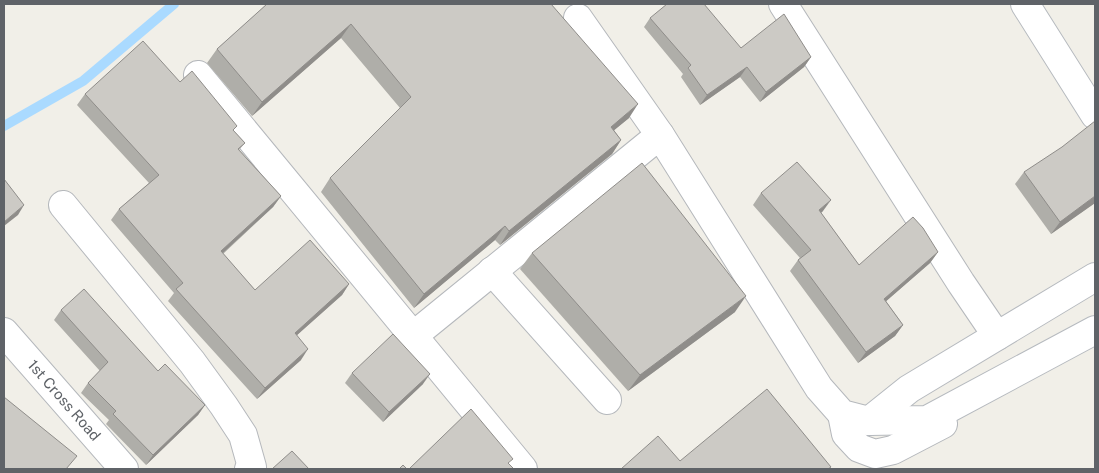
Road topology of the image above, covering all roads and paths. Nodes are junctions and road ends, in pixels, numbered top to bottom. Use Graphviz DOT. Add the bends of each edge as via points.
graph roads {
  1 [pos="783,4"];
  2 [pos="1025,4"];
  3 [pos="578,18"];
  4 [pos="198,75"];
  5 [pos="1095,115"];
  6 [pos="660,135"];
  7 [pos="63,205"];
  8 [pos="492,271"];
  9 [pos="1095,277"];
  10 [pos="1095,330"];
  11 [pos="4,332"];
  12 [pos="413,336"];
  13 [pos="997,336"];
  14 [pos="909,389"];
  15 [pos="607,400"];
  16 [pos="842,414"];
  17 [pos="869,421"];
  18 [pos="935,422"];
  19 [pos="124,469"];
  20 [pos="249,469"];
  21 [pos="523,469"];
  1 -- 13 [label="street"];
  2 -- 5 [label="street"];
  3 -- 6 [label="street"];
  4 -- 12 [label="street"];
  6 -- 8 [label="street"];
  6 -- 16 [label="street" via="819,388"];
  7 -- 20 [label="street" via="192,362 224,406 243,435 252,467"];
  8 -- 12 [label="street"];
  8 -- 15 [label="street"];
  9 -- 13 [label="street"];
  10 -- 18 [label="street"];
  11 -- 19 [label="street, 1st Cross Road"];
  12 -- 21 [label="street"];
  13 -- 14 [label="street"];
  14 -- 17 [label="street"];
  14 -- 18 [label="street"];
  16 -- 17 [label="street"];
  16 -- 18 [label="street" via="846,434 859,448 875,454 893,450"];
  17 -- 18 [label="street"];
}
